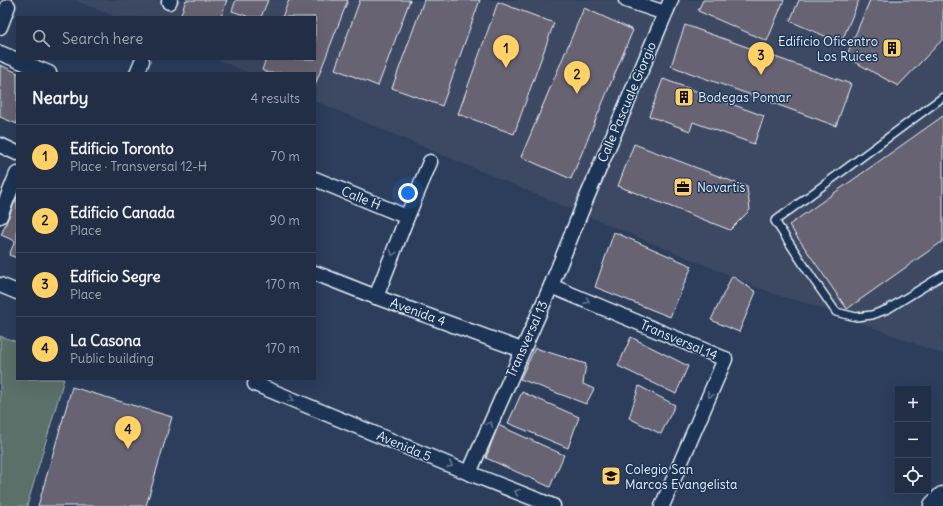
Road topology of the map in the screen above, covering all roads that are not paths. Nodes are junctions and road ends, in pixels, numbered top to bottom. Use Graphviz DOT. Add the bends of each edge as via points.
graph roads {
  1 [pos="626,0"];
  2 [pos="671,0"];
  3 [pos="8,6"];
  4 [pos="665,13"];
  5 [pos="0,27"];
  6 [pos="0,53"];
  7 [pos="16,60"];
  8 [pos="17,60"];
  9 [pos="47,72"];
  10 [pos="943,97"];
  11 [pos="0,145"];
  12 [pos="16,152"];
  13 [pos="430,162"];
  14 [pos="16,176"];
  15 [pos="316,180"];
  16 [pos="584,204"];
  17 [pos="0,216"];
  18 [pos="407,217"];
  19 [pos="316,273"];
  20 [pos="943,275"];
  21 [pos="0,285"];
  22 [pos="551,286"];
  23 [pos="16,292"];
  24 [pos="376,297"];
  25 [pos="522,350"];
  26 [pos="256,382"];
  27 [pos="468,473"];
  28 [pos="943,498"];
  29 [pos="553,506"];
  30 [pos="662,506"];
  31 [pos="936,506"];
  1 -- 4 [label="street"];
  2 -- 4 [label="street, Calle Pascuale Giorgio"];
  3 -- 5 [label="street"];
  4 -- 16 [label="street, Calle Pascuale Giorgio"];
  6 -- 7 [label="street"];
  8 -- 9 [label="street"];
  10 -- 20 [label="lane" via="776,222 836,312 856,317 872,315 888,309"];
  11 -- 12 [label="street"];
  13 -- 18 [label="street"];
  14 -- 17 [label="street"];
  15 -- 18 [label="street, Calle H"];
  16 -- 22 [label="street, Transversal 13"];
  18 -- 24 [label="street, one-way"];
  19 -- 24 [label="street, Avenida 4"];
  21 -- 23 [label="street"];
  22 -- 25 [label="street, Transversal 13"];
  22 -- 30 [label="street, Transversal 14, one-way" via="725,359"];
  24 -- 25 [label="street, Avenida 4"];
  27 -- 25 [label="street, Transversal 13, one-way"];
  26 -- 27 [label="street, Avenida 5, one-way"];
  29 -- 27 [label="street, Avenida 5, one-way"];
  28 -- 31 [label="highway"];
}
